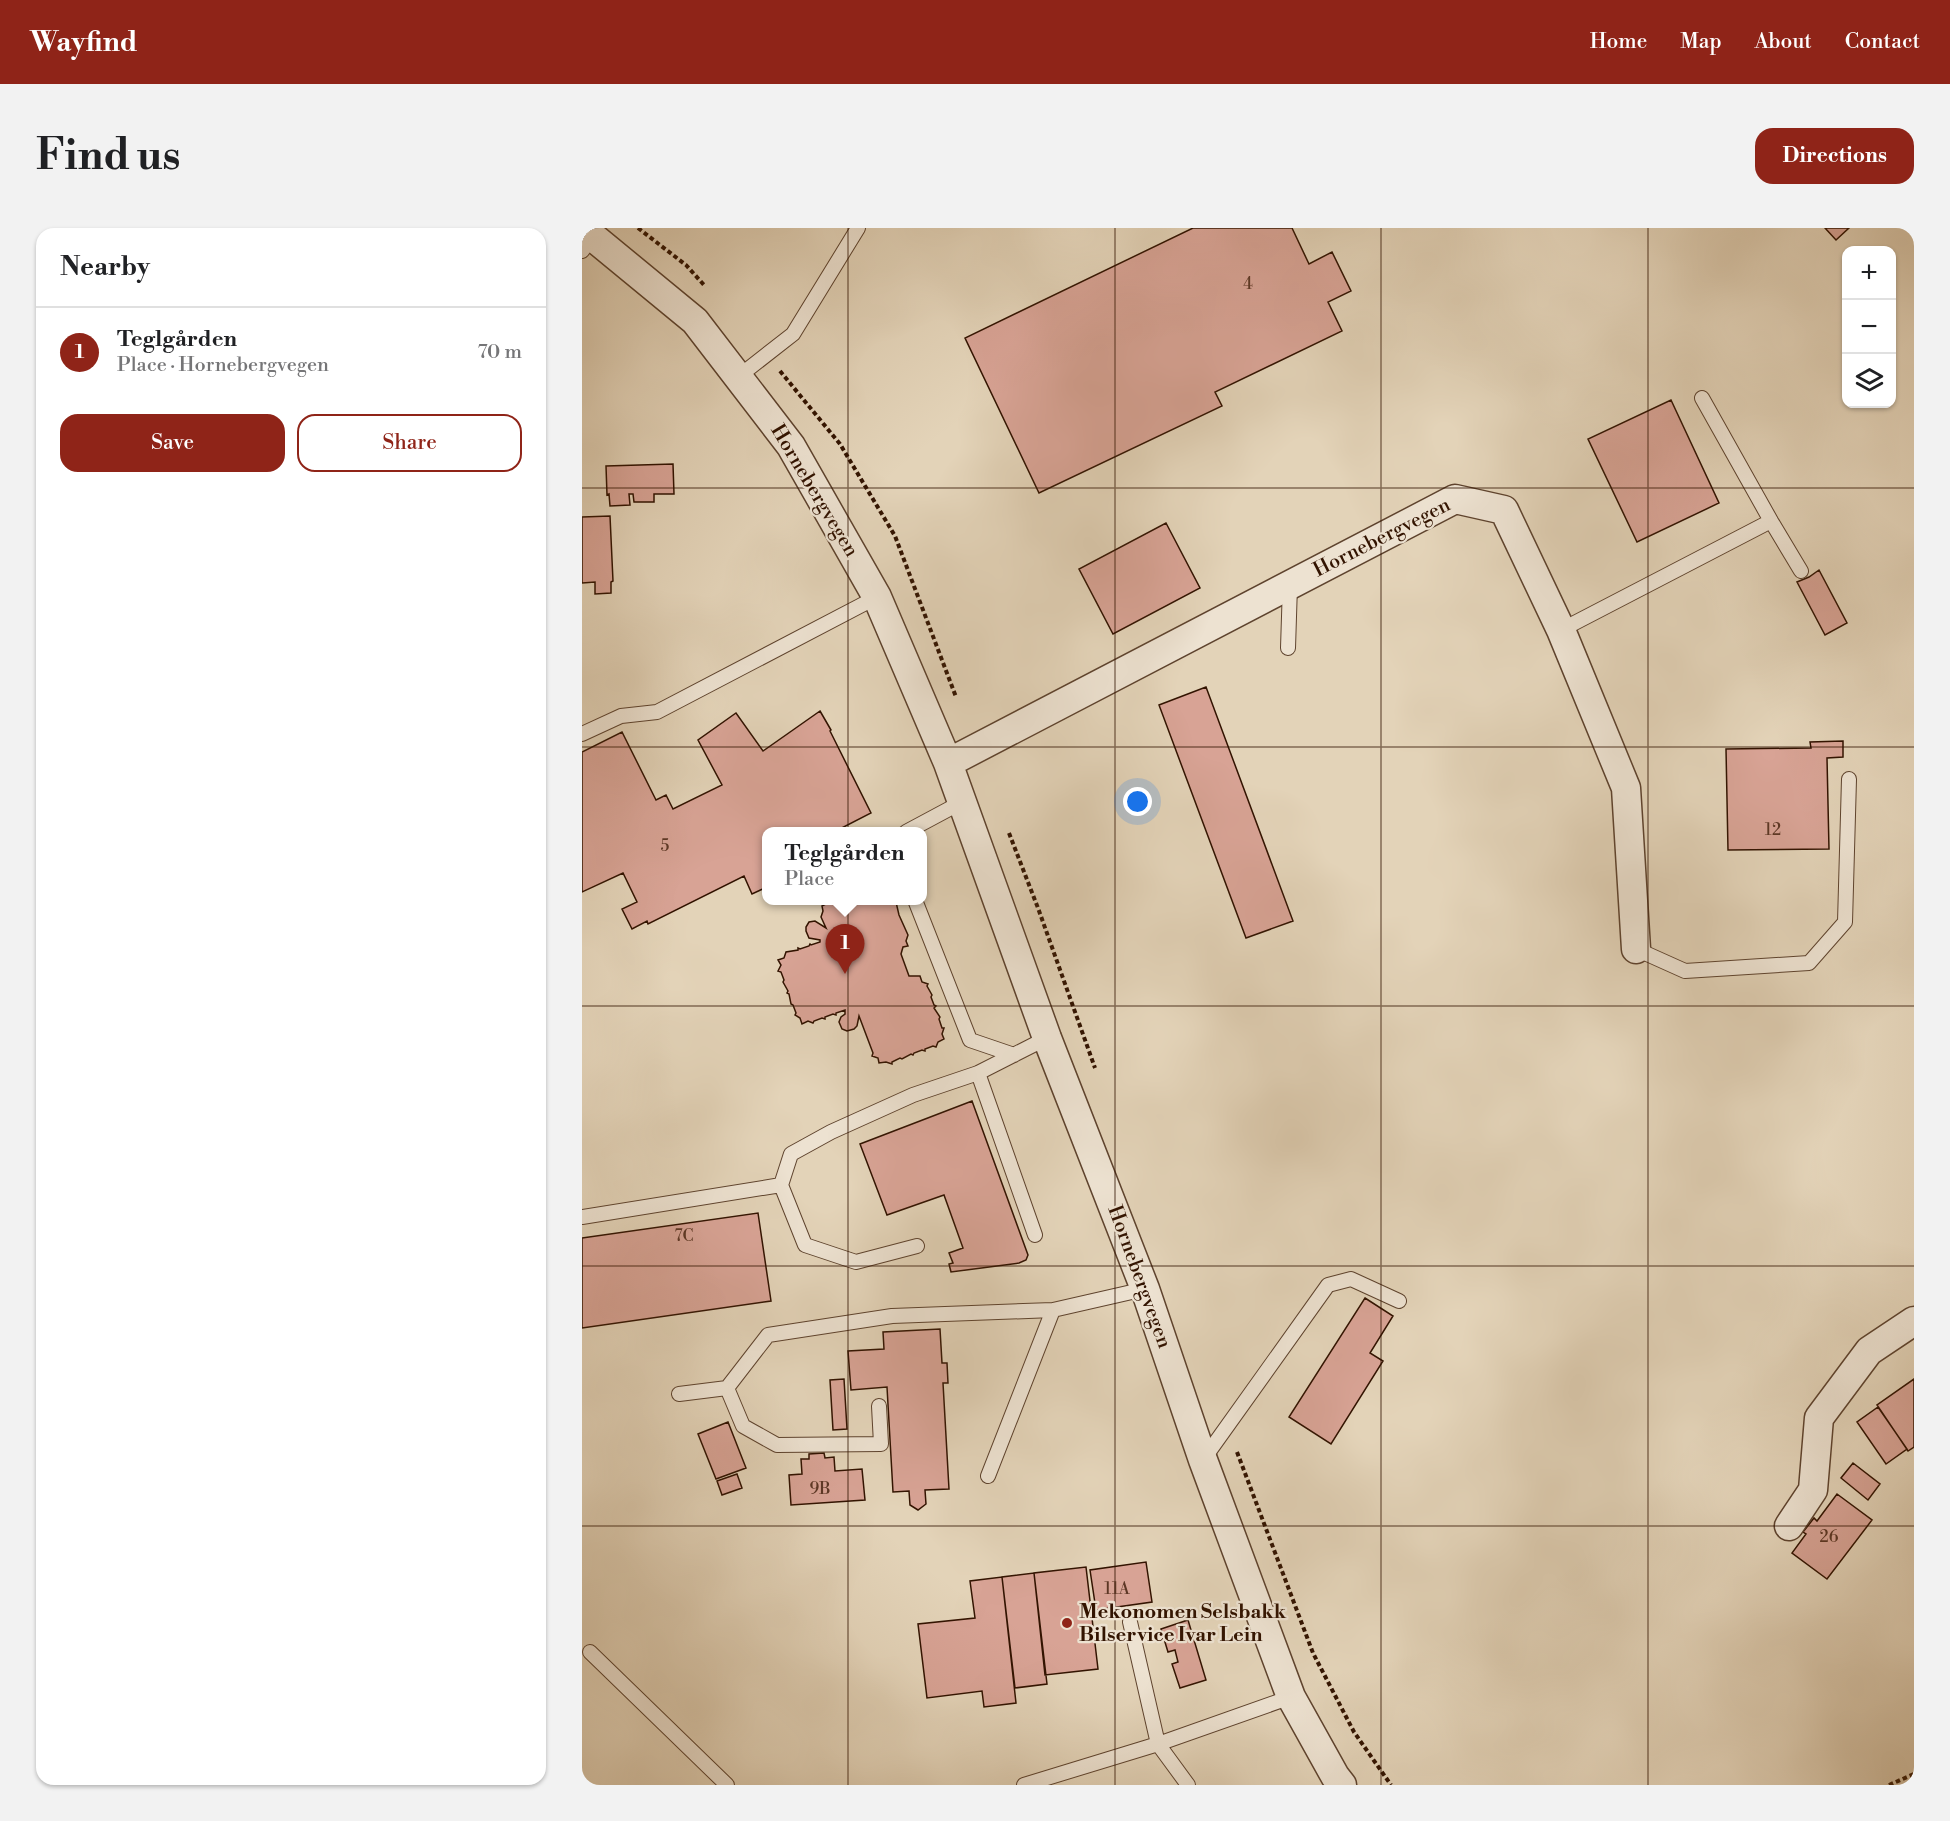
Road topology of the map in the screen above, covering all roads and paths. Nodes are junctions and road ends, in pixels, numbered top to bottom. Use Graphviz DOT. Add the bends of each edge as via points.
graph roads {
  1 [pos="858,228"];
  2 [pos="586,238"];
  3 [pos="738,377"];
  4 [pos="1702,398"];
  5 [pos="1771,521"];
  6 [pos="1801,571"];
  7 [pos="1290,585"];
  8 [pos="877,597"];
  9 [pos="1561,630"];
  10 [pos="1288,648"];
  11 [pos="582,734"];
  12 [pos="948,763"];
  13 [pos="1849,779"];
  14 [pos="962,802"];
  15 [pos="914,827"];
  16 [pos="917,905"];
  17 [pos="1636,949"];
  18 [pos="1047,1038"];
  19 [pos="1014,1055"];
  20 [pos="978,1073"];
  21 [pos="781,1185"];
  22 [pos="582,1217"];
  23 [pos="1035,1234"];
  24 [pos="917,1246"];
  25 [pos="1145,1289"];
  26 [pos="1399,1301"];
  27 [pos="1053,1310"];
  28 [pos="1914,1321"];
  29 [pos="727,1388"];
  30 [pos="679,1394"];
  31 [pos="879,1406"];
  32 [pos="1203,1460"];
  33 [pos="988,1476"];
  34 [pos="1789,1526"];
  35 [pos="1130,1622"];
  36 [pos="590,1652"];
  37 [pos="1291,1697"];
  38 [pos="1158,1744"];
  39 [pos="1914,1774"];
  40 [pos="727,1785"];
  41 [pos="1024,1785"];
  42 [pos="1188,1785"];
  43 [pos="1342,1785"];
  44 [pos="1889,1785"];
  1 -- 3 [label="lane" via="793,334"];
  2 -- 3 [label="street, Hornebergvegen" via="695,321"];
  3 -- 8 [label="street, Hornebergvegen" via="791,446"];
  4 -- 5 [label="lane"];
  5 -- 6 [label="lane"];
  5 -- 9 [label="lane"];
  7 -- 9 [label="street, Hornebergvegen" via="1455,499 1504,510"];
  7 -- 10 [label="lane"];
  7 -- 12 [label="street, Hornebergvegen"];
  8 -- 11 [label="lane" via="657,712 621,716"];
  8 -- 12 [label="street, Hornebergvegen"];
  9 -- 17 [label="street, Hornebergvegen" via="1626,788"];
  12 -- 14 [label="street, Hornebergvegen"];
  13 -- 17 [label="lane" via="1845,922 1809,963 1685,971"];
  14 -- 15 [label="lane"];
  14 -- 18 [label="street, Hornebergvegen"];
  16 -- 19 [label="lane" via="970,1040"];
  18 -- 19 [label="lane"];
  18 -- 25 [label="street, Hornebergvegen"];
  19 -- 20 [label="lane"];
  20 -- 21 [label="lane" via="913,1095 791,1154"];
  20 -- 23 [label="lane"];
  21 -- 22 [label="lane"];
  21 -- 24 [label="lane" via="805,1245 856,1262"];
  25 -- 27 [label="lane"];
  25 -- 32 [label="street, Hornebergvegen"];
  26 -- 32 [label="lane" via="1352,1279 1328,1285"];
  27 -- 29 [label="lane" via="892,1316 768,1335"];
  27 -- 33 [label="lane"];
  28 -- 34 [label="street" via="1869,1351 1819,1418 1813,1491"];
  29 -- 30 [label="lane"];
  29 -- 31 [label="lane" via="743,1426 777,1445 881,1444"];
  32 -- 37 [label="street, Hornebergvegen"];
  35 -- 38 [label="lane"];
  36 -- 40 [label="lane"];
  37 -- 38 [label="lane"];
  37 -- 43 [label="street, Hornebergvegen"];
  38 -- 41 [label="lane"];
  38 -- 42 [label="lane"];
  39 -- 44 [label="path"];
}
